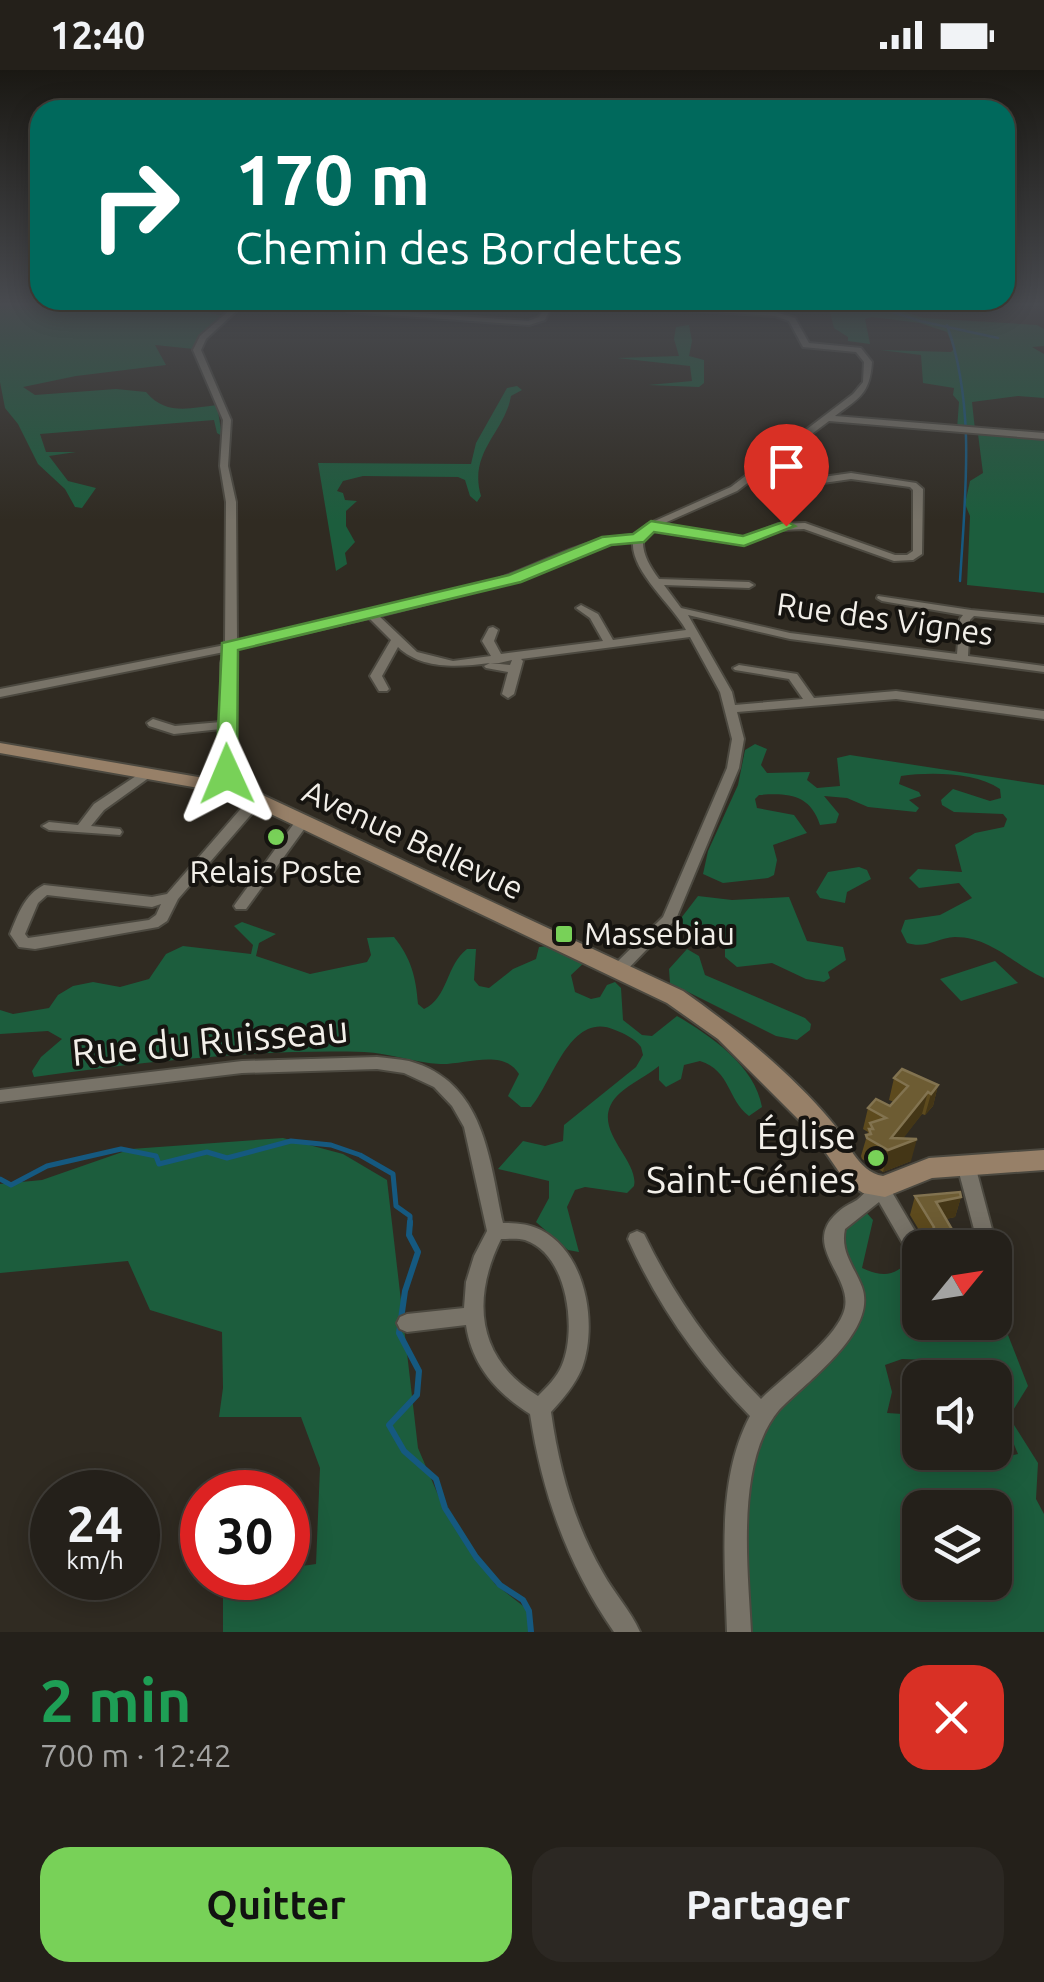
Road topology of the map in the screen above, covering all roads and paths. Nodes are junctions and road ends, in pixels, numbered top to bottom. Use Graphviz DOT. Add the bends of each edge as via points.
graph roads {
  1 [pos="208,376"];
  2 [pos="866,376"];
  3 [pos="827,418"];
  4 [pos="1044,436"];
  5 [pos="754,472"];
  6 [pos="651,526"];
  7 [pos="638,538"];
  8 [pos="656,582"];
  9 [pos="749,585"];
  10 [pos="882,598"];
  11 [pos="581,608"];
  12 [pos="678,610"];
  13 [pos="971,613"];
  14 [pos="371,614"];
  15 [pos="719,618"];
  16 [pos="1044,620"];
  17 [pos="689,628"];
  18 [pos="494,630"];
  19 [pos="396,640"];
  20 [pos="609,642"];
  21 [pos="223,648"];
  22 [pos="962,658"];
  23 [pos="499,660"];
  24 [pos="517,663"];
  25 [pos="474,664"];
  26 [pos="739,668"];
  27 [pos="1044,669"];
  28 [pos="383,689"];
  29 [pos="0,693"];
  30 [pos="508,694"];
  31 [pos="811,703"];
  32 [pos="733,709"];
  33 [pos="1044,715"];
  34 [pos="153,723"];
  35 [pos="226,725"];
  36 [pos="0,748"];
  37 [pos="145,774"];
  38 [pos="220,785"];
  39 [pos="256,800"];
  40 [pos="303,821"];
  41 [pos="49,826"];
  42 [pos="81,829"];
  43 [pos="115,832"];
  44 [pos="172,896"];
  45 [pos="241,906"];
  46 [pos="620,969"];
  47 [pos="0,1096"];
  48 [pos="1044,1160"];
  49 [pos="966,1165"];
  50 [pos="880,1187"];
  51 [pos="905,1230"];
  52 [pos="983,1230"];
  53 [pos="496,1231"];
  54 [pos="637,1239"];
  55 [pos="471,1316"];
  56 [pos="407,1324"];
  57 [pos="540,1409"];
  58 [pos="762,1414"];
  59 [pos="628,1632"];
  60 [pos="739,1632"];
  1 -- 21 [label="street" via="227,420 224,466 231,502"];
  2 -- 3 [label="street" via="864,388"];
  3 -- 4 [label="street"];
  3 -- 5 [label="street"];
  5 -- 6 [label="street" via="724,495"];
  5 -- 6 [label="street" via="913,485 921,514 918,552 894,558 805,526 744,541"];
  6 -- 7 [label="street"];
  7 -- 8 [label="street" via="637,549"];
  7 -- 14 [label="street" via="608,540 515,578"];
  8 -- 9 [label="street"];
  8 -- 12 [label="street"];
  10 -- 13 [label="street"];
  11 -- 20 [label="street"];
  12 -- 15 [label="street, Rue des Vignes"];
  12 -- 17 [label="street"];
  13 -- 16 [label="street"];
  13 -- 22 [label="street"];
  14 -- 19 [label="street"];
  14 -- 21 [label="street"];
  15 -- 17 [label="street"];
  15 -- 22 [label="street, Rue des Vignes" via="790,636"];
  17 -- 20 [label="street"];
  17 -- 32 [label="street"];
  18 -- 23 [label="street" via="488,641"];
  19 -- 25 [label="street" via="426,659"];
  19 -- 28 [label="street" via="376,676"];
  20 -- 24 [label="street"];
  21 -- 29 [label="street"];
  21 -- 35 [label="street"];
  22 -- 27 [label="street, Rue des Vignes"];
  23 -- 24 [label="street"];
  23 -- 25 [label="street"];
  24 -- 25 [label="street"];
  24 -- 30 [label="street"];
  26 -- 31 [label="street" via="792,676"];
  31 -- 32 [label="street"];
  31 -- 33 [label="street" via="896,695"];
  32 -- 46 [label="street" via="733,768 676,905"];
  34 -- 35 [label="street" via="174,730"];
  35 -- 38 [label="street" via="228,766"];
  36 -- 37 [label="main road, Avenue Bellevue"];
  37 -- 38 [label="main road, Avenue Bellevue"];
  37 -- 42 [label="street"];
  38 -- 39 [label="main road, Avenue Bellevue"];
  39 -- 40 [label="main road, Avenue Bellevue"];
  39 -- 44 [label="street"];
  40 -- 45 [label="street"];
  40 -- 46 [label="main road, Avenue Bellevue"];
  41 -- 42 [label="street"];
  42 -- 43 [label="street"];
  44 -- 44 [label="street" via="162,918 145,927 35,944 24,944 17,934 44,890 152,902"];
  46 -- 50 [label="main road, Avenue Bellevue" via="708,1017 822,1128 855,1176"];
  47 -- 53 [label="street, Rue du Ruisseau" via="242,1067 407,1067 440,1083 473,1127"];
  48 -- 49 [label="main road"];
  49 -- 50 [label="main road" via="930,1168"];
  49 -- 52 [label="street"];
  50 -- 51 [label="street"];
  50 -- 58 [label="street" via="872,1204 848,1214 834,1231 834,1248 856,1293 854,1314"];
  53 -- 55 [label="street" via="477,1270"];
  53 -- 57 [label="street" via="545,1242 573,1288 579,1316 574,1362 565,1383"];
  54 -- 58 [label="street" via="654,1280"];
  55 -- 56 [label="street"];
  55 -- 57 [label="street" via="496,1374 514,1396"];
  57 -- 59 [label="street" via="560,1512 582,1562"];
  58 -- 60 [label="street" via="749,1441 740,1500"];
}
